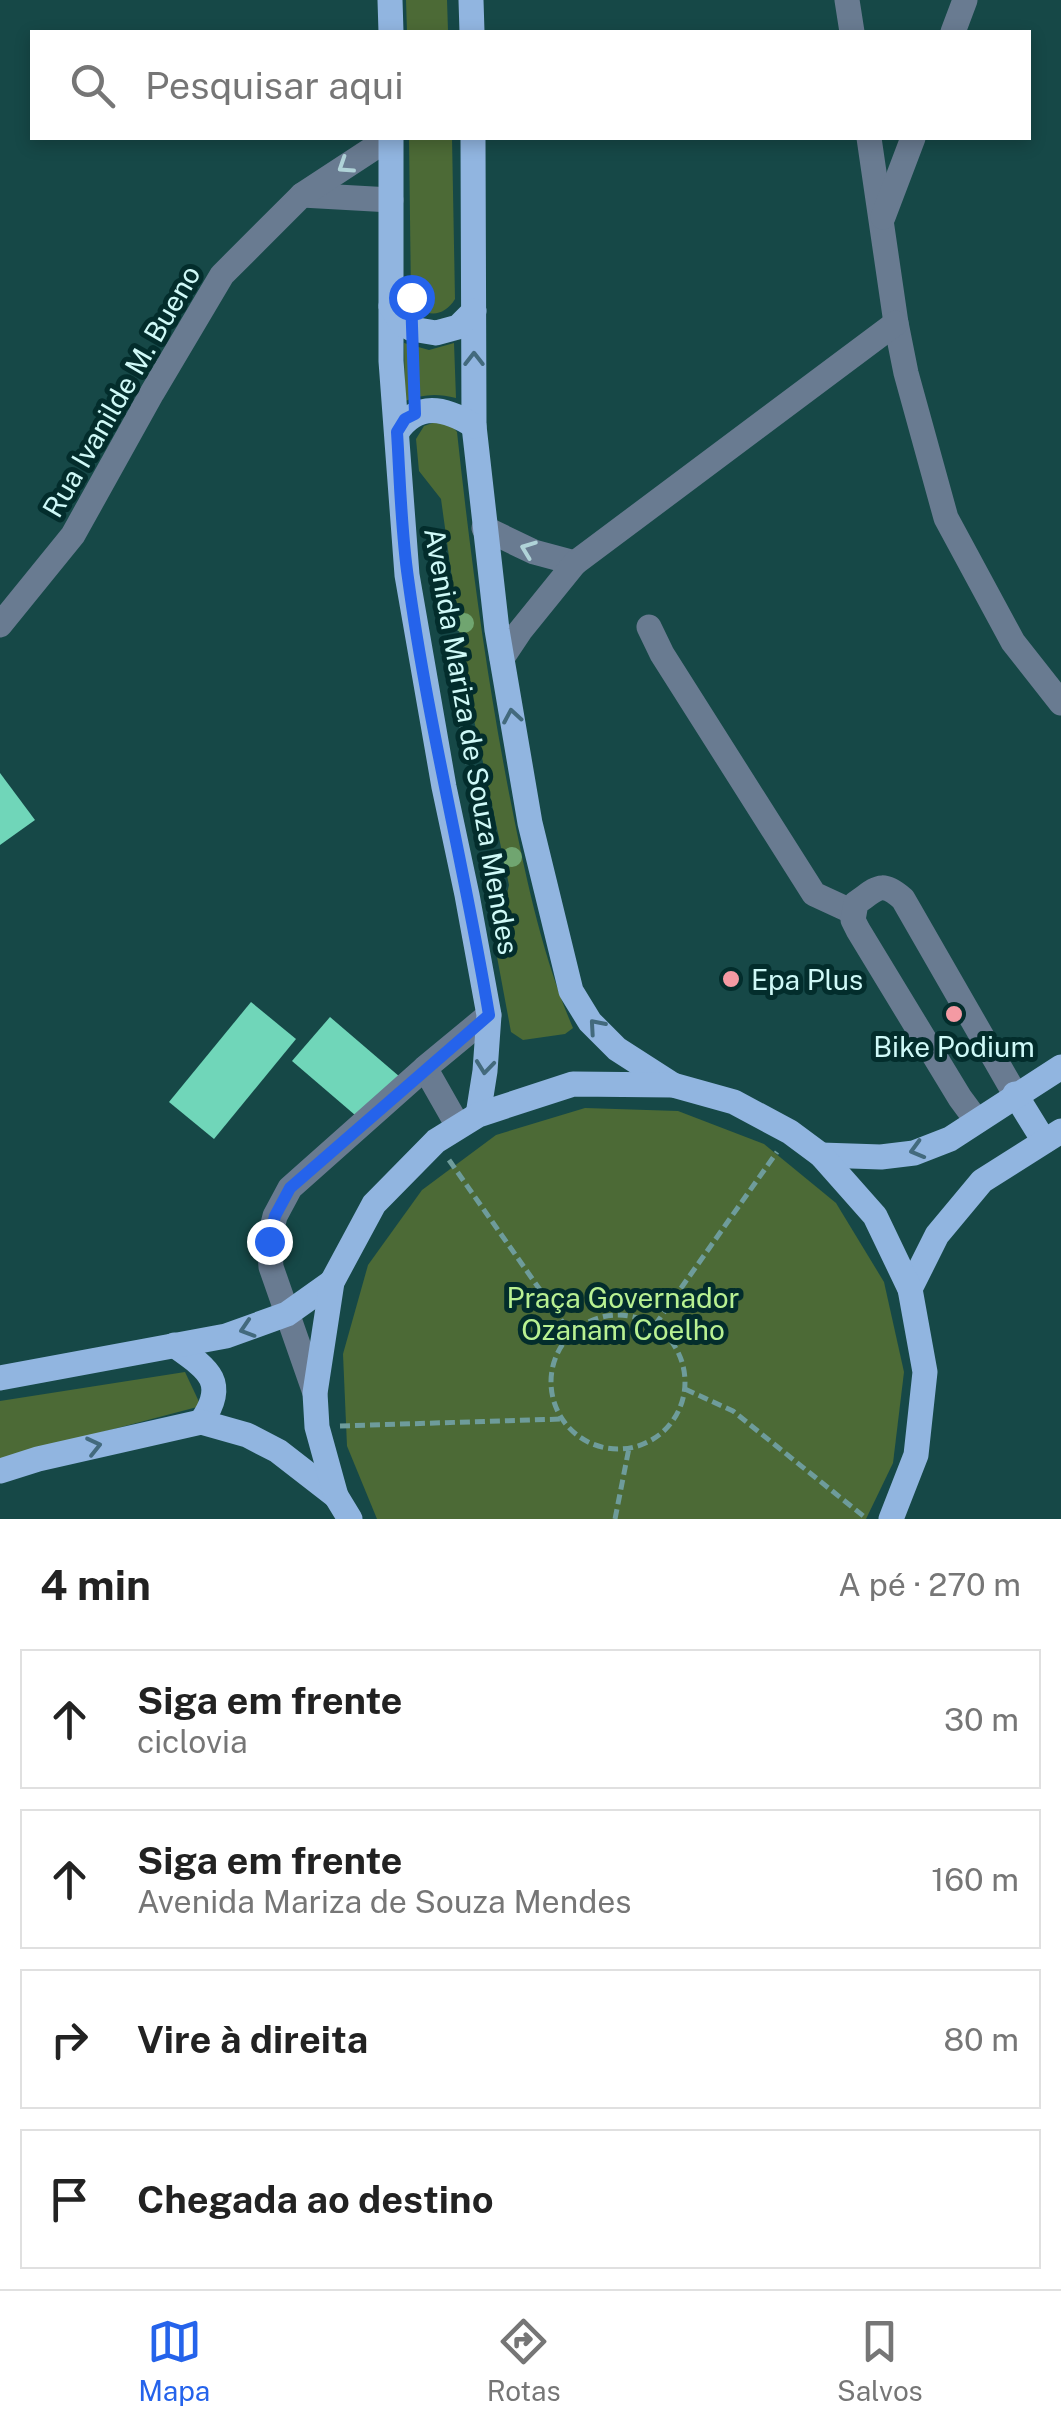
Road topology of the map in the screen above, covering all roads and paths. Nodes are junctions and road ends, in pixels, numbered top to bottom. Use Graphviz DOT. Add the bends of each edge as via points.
graph roads {
  1 [pos="390,0"];
  2 [pos="848,0"];
  3 [pos="965,0"];
  4 [pos="391,30"];
  5 [pos="852,30"];
  6 [pos="954,30"];
  7 [pos="387,140"];
  8 [pos="390,140"];
  9 [pos="473,140"];
  10 [pos="868,140"];
  11 [pos="912,140"];
  12 [pos="302,194"];
  13 [pos="391,200"];
  14 [pos="881,221"];
  15 [pos="391,306"];
  16 [pos="474,311"];
  17 [pos="896,323"];
  18 [pos="474,426"];
  19 [pos="397,432"];
  20 [pos="484,528"];
  21 [pos="431,532"];
  22 [pos="575,562"];
  23 [pos="0,625"];
  24 [pos="649,627"];
  25 [pos="502,658"];
  26 [pos="1061,703"];
  27 [pos="471,784"];
  28 [pos="853,912"];
  29 [pos="489,1015"];
  30 [pos="1061,1066"];
  31 [pos="426,1068"];
  32 [pos="673,1085"];
  33 [pos="1016,1094"];
  34 [pos="468,1120"];
  35 [pos="977,1120"];
  36 [pos="790,1132"];
  37 [pos="1053,1136"];
  38 [pos="436,1142"];
  39 [pos="821,1155"];
  40 [pos="332,1282"];
  41 [pos="910,1289"];
  42 [pos="287,1314"];
  43 [pos="654,1325"];
  44 [pos="570,1334"];
  45 [pos="174,1345"];
  46 [pos="0,1378"];
  47 [pos="685,1389"];
  48 [pos="315,1393"];
  49 [pos="562,1419"];
  50 [pos="201,1422"];
  51 [pos="318,1426"];
  52 [pos="629,1448"];
  53 [pos="0,1471"];
  54 [pos="336,1496"];
  55 [pos="350,1519"];
  56 [pos="615,1519"];
  57 [pos="867,1519"];
  58 [pos="891,1519"];
  1 -- 4 [label="main road"];
  2 -- 5 [label="street"];
  3 -- 6 [label="street"];
  7 -- 12 [label="street, Rua Ivanilde M. Bueno, one-way"];
  8 -- 13 [label="main road, Avenida Mariza de Souza Mendes"];
  9 -- 16 [label="main road, Avenida Mariza de Souza Mendes"];
  10 -- 14 [label="street"];
  11 -- 14 [label="street"];
  12 -- 13 [label="street"];
  12 -- 23 [label="street, Rua Ivanilde M. Bueno" via="222,275 73,535"];
  13 -- 15 [label="main road, Avenida Mariza de Souza Mendes"];
  14 -- 17 [label="street"];
  15 -- 16 [label="main road" via="401,323 436,333 458,327"];
  15 -- 19 [label="main road, Avenida Mariza de Souza Mendes"];
  18 -- 16 [label="main road, Avenida Mariza de Souza Mendes, one-way"];
  17 -- 22 [label="street"];
  17 -- 26 [label="street" via="946,518 1013,642"];
  18 -- 19 [label="main road" via="438,410 405,419"];
  18 -- 20 [label="main road, Avenida Mariza de Souza Mendes"];
  19 -- 29 [label="main road, Avenida Mariza de Souza Mendes" via="407,575"];
  22 -- 20 [label="street, one-way"];
  20 -- 25 [label="main road, Avenida Mariza de Souza Mendes"];
  21 -- 27 [label="path"];
  22 -- 25 [label="street"];
  24 -- 28 [label="street" via="814,894"];
  32 -- 25 [label="main road, Avenida Mariza de Souza Mendes, one-way" via="617,1050 570,991 530,823"];
  28 -- 33 [label="street" via="880,887 904,899"];
  28 -- 35 [label="street"];
  29 -- 31 [label="street"];
  29 -- 34 [label="main road, Avenida Mariza de Souza Mendes, one-way" via="485,1071"];
  30 -- 33 [label="main road"];
  31 -- 34 [label="street"];
  31 -- 42 [label="street" via="290,1188 269,1241"];
  32 -- 34 [label="main road" via="573,1084"];
  32 -- 36 [label="main road" via="734,1102"];
  33 -- 35 [label="main road"];
  33 -- 37 [label="main road"];
  34 -- 38 [label="main road"];
  35 -- 39 [label="main road, one-way" via="914,1153"];
  36 -- 39 [label="main road"];
  36 -- 43 [label="path"];
  37 -- 41 [label="main road" via="982,1181 936,1235"];
  38 -- 40 [label="main road" via="374,1204"];
  38 -- 44 [label="path"];
  39 -- 41 [label="main road" via="875,1216"];
  40 -- 42 [label="main road"];
  40 -- 48 [label="main road"];
  41 -- 58 [label="main road" via="925,1372 916,1456"];
  42 -- 45 [label="main road, one-way" via="226,1336"];
  42 -- 48 [label="street"];
  43 -- 44 [label="path" via="611,1315"];
  43 -- 47 [label="path" via="678,1353"];
  44 -- 49 [label="path" via="550,1375"];
  45 -- 46 [label="main road"];
  45 -- 50 [label="main road" via="211,1375 215,1392"];
  47 -- 52 [label="path" via="667,1428"];
  47 -- 57 [label="path" via="733,1411"];
  48 -- 51 [label="main road"];
  49 -- 51 [label="path"];
  49 -- 52 [label="path" via="591,1443"];
  53 -- 50 [label="main road, one-way"];
  50 -- 54 [label="main road" via="278,1451"];
  51 -- 54 [label="main road"];
  52 -- 56 [label="path"];
  54 -- 55 [label="main road"];
}
